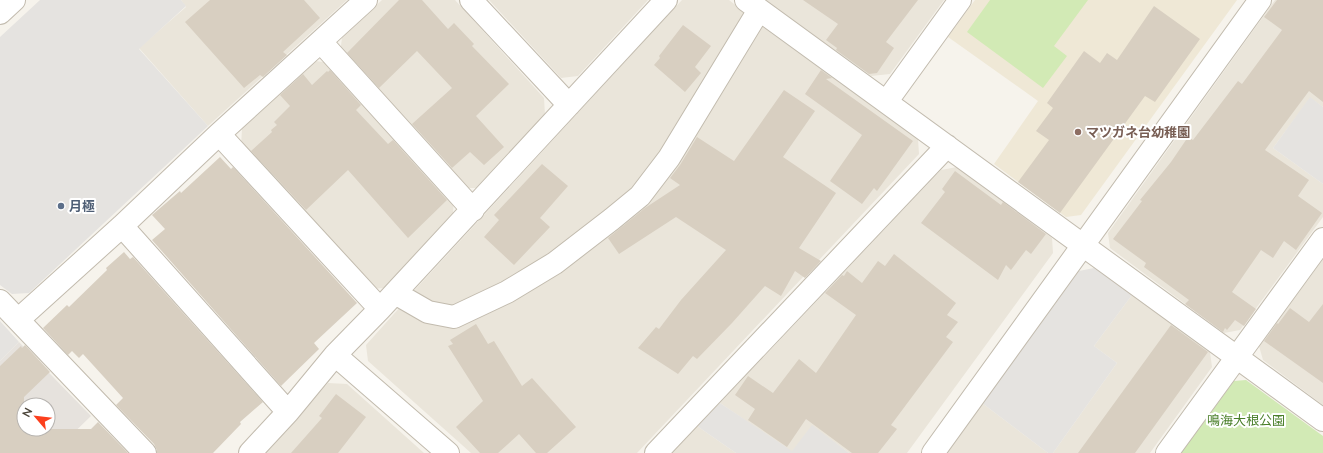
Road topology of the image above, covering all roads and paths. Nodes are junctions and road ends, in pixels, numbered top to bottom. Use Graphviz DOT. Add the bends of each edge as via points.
graph roads {
  1 [pos="14,0"];
  2 [pos="366,0"];
  3 [pos="471,0"];
  4 [pos="666,0"];
  5 [pos="960,0"];
  6 [pos="1260,0"];
  7 [pos="752,5"];
  8 [pos="0,13"];
  9 [pos="321,42"];
  10 [pos="886,101"];
  11 [pos="569,105"];
  12 [pos="219,134"];
  13 [pos="947,146"];
  14 [pos="473,210"];
  15 [pos="122,226"];
  16 [pos="1323,239"];
  17 [pos="1083,245"];
  18 [pos="396,293"];
  19 [pos="0,301"];
  20 [pos="380,309"];
  21 [pos="19,319"];
  22 [pos="335,355"];
  23 [pos="1238,357"];
  24 [pos="288,412"];
  25 [pos="1323,420"];
  26 [pos="145,453"];
  27 [pos="250,453"];
  28 [pos="448,453"];
  29 [pos="656,453"];
  30 [pos="933,453"];
  31 [pos="1168,453"];
  1 -- 8 [label="street"];
  2 -- 9 [label="street"];
  3 -- 11 [label="street"];
  4 -- 11 [label="street"];
  5 -- 10 [label="street"];
  6 -- 17 [label="street"];
  7 -- 10 [label="street"];
  7 -- 18 [label="street" via="669,158 640,196 607,223 555,263 507,292 454,316 428,312"];
  9 -- 12 [label="street"];
  9 -- 14 [label="street"];
  10 -- 13 [label="street"];
  11 -- 14 [label="street"];
  12 -- 15 [label="street"];
  12 -- 20 [label="street"];
  13 -- 17 [label="street"];
  13 -- 29 [label="street"];
  14 -- 18 [label="street"];
  15 -- 21 [label="street"];
  15 -- 24 [label="street"];
  16 -- 23 [label="street"];
  17 -- 23 [label="street"];
  17 -- 30 [label="street"];
  18 -- 20 [label="street"];
  19 -- 21 [label="street"];
  20 -- 22 [label="street"];
  21 -- 26 [label="street"];
  22 -- 24 [label="street"];
  22 -- 28 [label="street"];
  23 -- 25 [label="street"];
  23 -- 31 [label="street"];
  24 -- 27 [label="street"];
}
